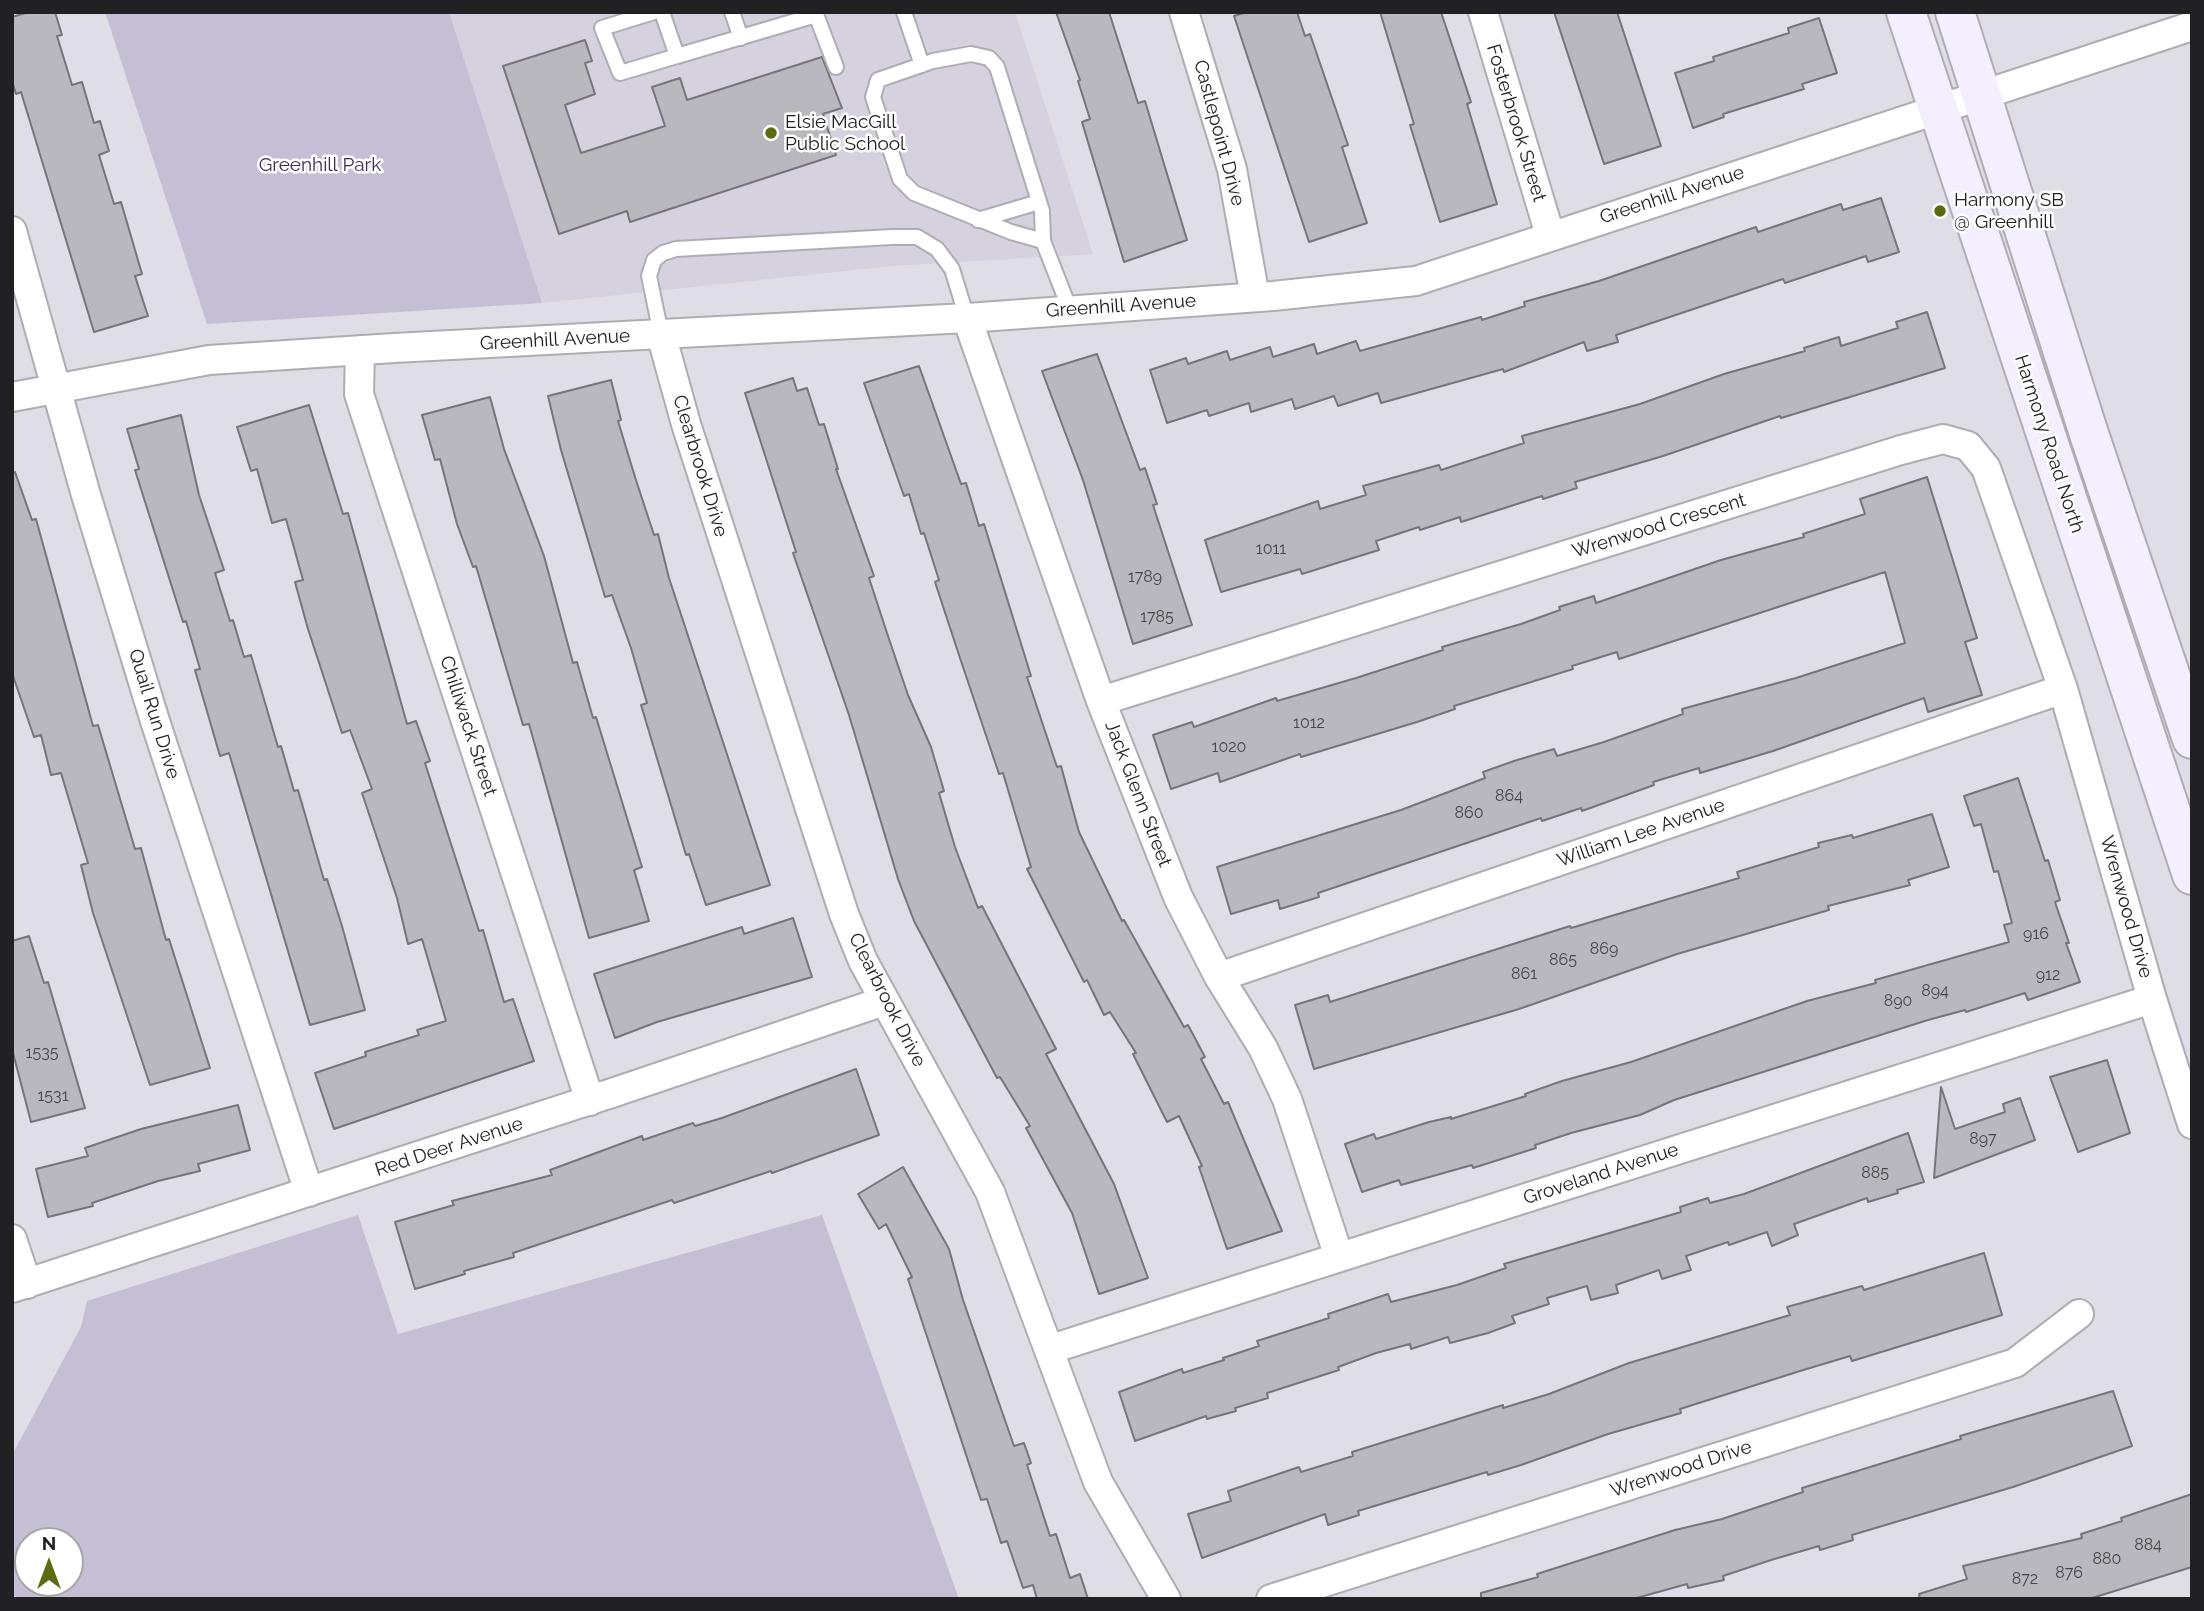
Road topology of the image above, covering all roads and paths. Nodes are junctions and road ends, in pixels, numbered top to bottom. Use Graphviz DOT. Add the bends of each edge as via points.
graph roads {
  1 [pos="654,12"];
  2 [pos="662,12"];
  3 [pos="732,12"];
  4 [pos="904,12"];
  5 [pos="1184,12"];
  6 [pos="1483,12"];
  7 [pos="1906,12"];
  8 [pos="1955,12"];
  9 [pos="816,13"];
  10 [pos="2192,26"];
  11 [pos="741,38"];
  12 [pos="677,56"];
  13 [pos="922,65"];
  14 [pos="836,67"];
  15 [pos="1981,97"];
  16 [pos="1937,110"];
  17 [pos="1039,202"];
  18 [pos="978,220"];
  19 [pos="12,232"];
  20 [pos="1550,235"];
  21 [pos="1044,241"];
  22 [pos="1255,297"];
  23 [pos="1070,310"];
  24 [pos="967,318"];
  25 [pos="661,334"];
  26 [pos="360,349"];
  27 [pos="56,388"];
  28 [pos="12,397"];
  29 [pos="2063,689"];
  30 [pos="1101,701"];
  31 [pos="2192,739"];
  32 [pos="2192,875"];
  33 [pos="1219,977"];
  34 [pos="2152,999"];
  35 [pos="884,1001"];
  36 [pos="590,1101"];
  37 [pos="2192,1124"];
  38 [pos="309,1192"];
  39 [pos="12,1239"];
  40 [pos="1339,1257"];
  41 [pos="19,1286"];
  42 [pos="2079,1314"];
  43 [pos="1051,1349"];
  44 [pos="1166,1599"];
  45 [pos="1270,1599"];
  1 -- 12 [label="lane" via="602,27 620,73"];
  2 -- 12 [label="lane"];
  3 -- 11 [label="lane"];
  4 -- 13 [label="lane"];
  5 -- 22 [label="street, Castlepoint Drive" via="1232,169"];
  6 -- 20 [label="street, Fosterbrook Street"];
  7 -- 16 [label="main road, Harmony Road North"];
  8 -- 15 [label="main road"];
  9 -- 11 [label="lane"];
  9 -- 14 [label="lane"];
  10 -- 15 [label="street, Greenhill Avenue"];
  11 -- 12 [label="lane"];
  13 -- 17 [label="lane" via="971,54 989,58 997,67"];
  13 -- 18 [label="lane" via="877,80 873,97 900,179 914,193"];
  15 -- 16 [label="street, Greenhill Avenue"];
  15 -- 31 [label="main road"];
  16 -- 20 [label="street, Greenhill Avenue"];
  16 -- 32 [label="main road, Harmony Road North"];
  17 -- 18 [label="lane"];
  17 -- 21 [label="lane"];
  18 -- 21 [label="lane"];
  19 -- 27 [label="street, Quail Run Drive"];
  20 -- 22 [label="street, Greenhill Avenue" via="1416,281"];
  21 -- 23 [label="lane"];
  22 -- 23 [label="street, Greenhill Avenue"];
  23 -- 24 [label="street, Greenhill Avenue"];
  24 -- 25 [label="street, Greenhill Avenue"];
  24 -- 25 [label="lane" via="952,269 937,249 917,237 878,237 663,253 654,260 649,276"];
  24 -- 30 [label="street, Jack Glenn Street"];
  25 -- 26 [label="street, Greenhill Avenue"];
  25 -- 35 [label="street, Clearbrook Drive" via="844,915"];
  26 -- 27 [label="street, Greenhill Avenue" via="209,360"];
  26 -- 36 [label="street, Chilliwack Street" via="359,394"];
  27 -- 28 [label="street, Greenhill Avenue"];
  27 -- 38 [label="street, Quail Run Drive" via="155,721"];
  29 -- 30 [label="street, Wrenwood Crescent" via="1986,468 1968,446 1943,439"];
  29 -- 33 [label="street, William Lee Avenue"];
  29 -- 34 [label="street, Wrenwood Drive"];
  30 -- 33 [label="street, Jack Glenn Street" via="1178,897"];
  33 -- 40 [label="street, Jack Glenn Street" via="1263,1048 1287,1099"];
  34 -- 37 [label="street, Wrenwood Drive"];
  34 -- 40 [label="street, Groveland Avenue"];
  35 -- 36 [label="street, Red Deer Avenue"];
  35 -- 43 [label="street, Clearbrook Drive" via="990,1192"];
  36 -- 38 [label="street, Red Deer Avenue"];
  38 -- 41 [label="street, Red Deer Avenue"];
  39 -- 41 [label="street"];
  40 -- 43 [label="street, Groveland Avenue"];
  42 -- 45 [label="street, Wrenwood Drive" via="2015,1363"];
  43 -- 44 [label="street, Clearbrook Drive" via="1098,1482"];
}
